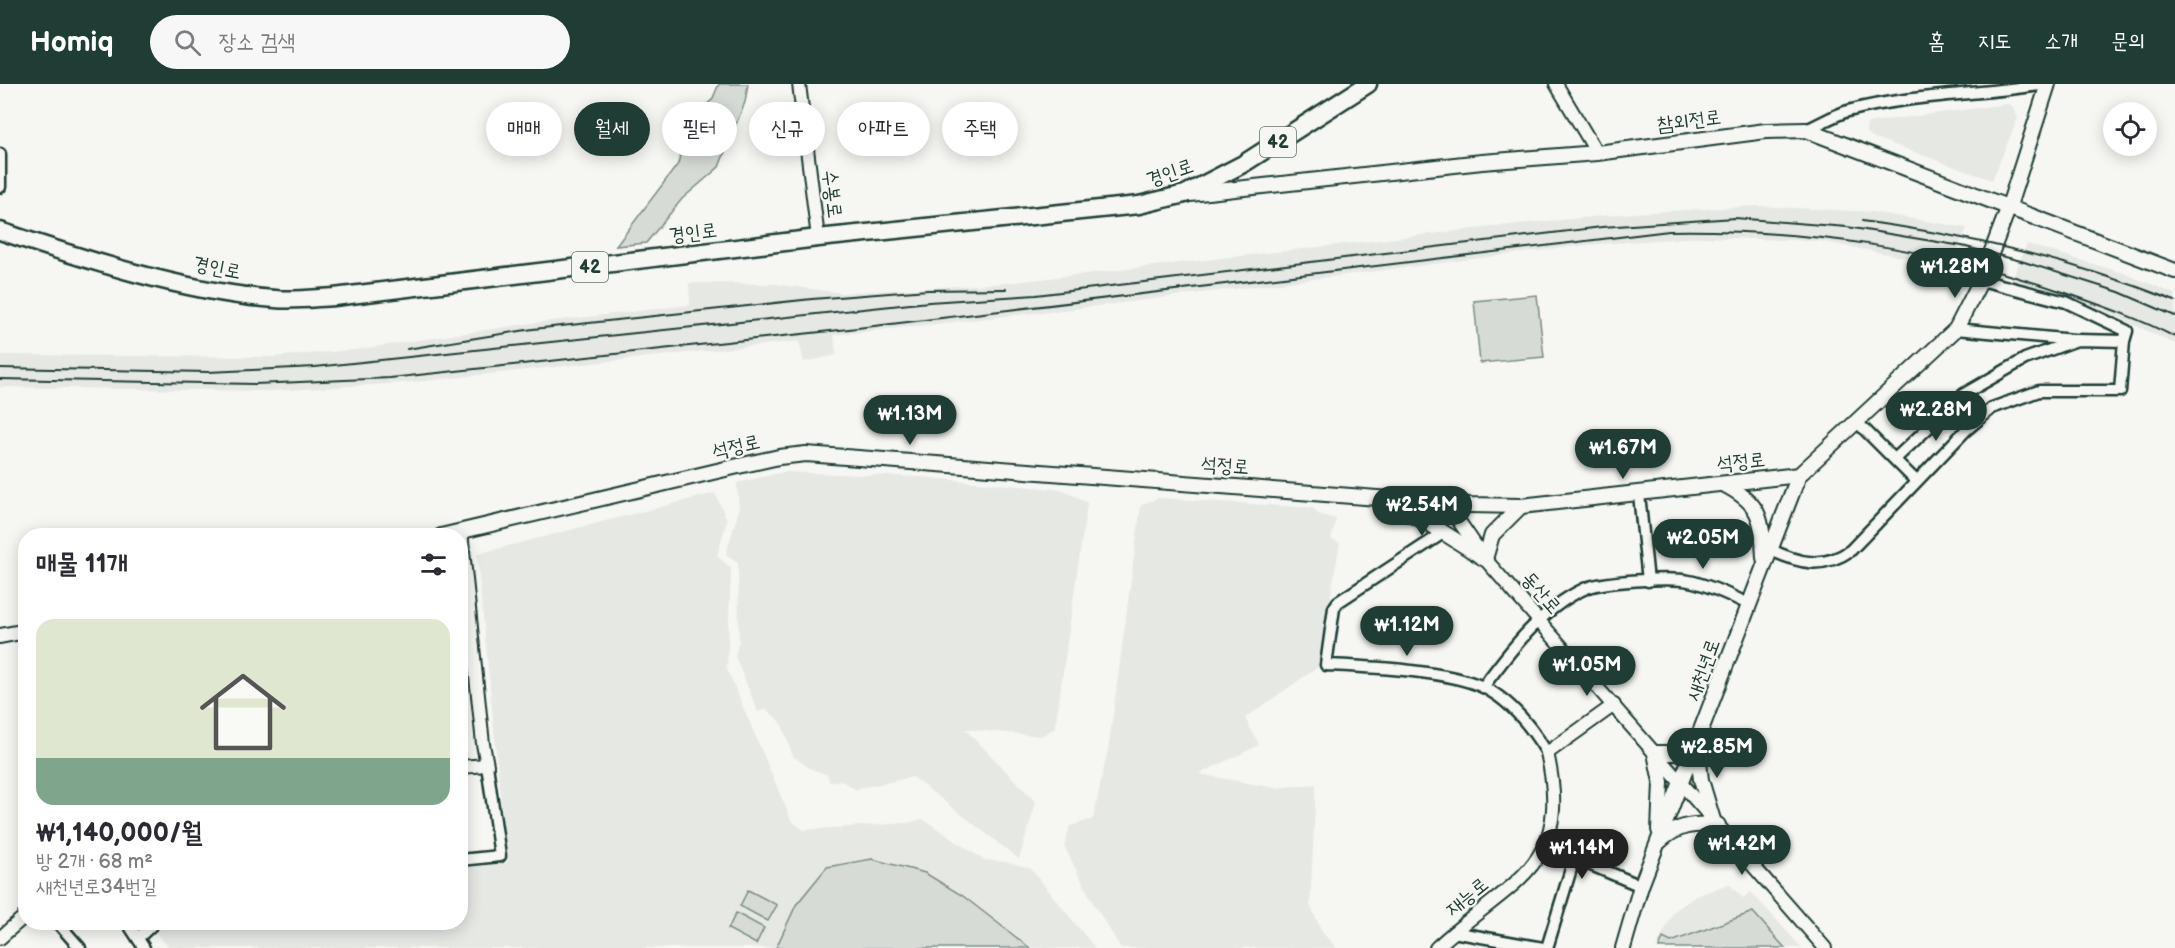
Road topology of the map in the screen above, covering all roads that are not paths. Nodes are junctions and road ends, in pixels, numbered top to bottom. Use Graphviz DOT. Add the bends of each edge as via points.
graph roads {
  1 [pos="799,84"];
  2 [pos="1368,84"];
  3 [pos="1556,84"];
  4 [pos="2047,84"];
  5 [pos="1806,130"];
  6 [pos="1597,153"];
  7 [pos="0,154"];
  8 [pos="0,187"];
  9 [pos="1185,194"];
  10 [pos="2008,209"];
  11 [pos="0,231"];
  12 [pos="818,238"];
  13 [pos="2175,271"];
  14 [pos="1981,280"];
  15 [pos="1956,329"];
  16 [pos="2126,336"];
  17 [pos="2077,340"];
  18 [pos="1858,423"];
  19 [pos="1895,459"];
  20 [pos="1799,475"];
  21 [pos="1916,481"];
  22 [pos="1721,483"];
  23 [pos="1639,494"];
  24 [pos="1368,496"];
  25 [pos="1447,504"];
  26 [pos="1521,506"];
  27 [pos="468,529"];
  28 [pos="1443,533"];
  29 [pos="1767,556"];
  30 [pos="1485,559"];
  31 [pos="1648,581"];
  32 [pos="468,599"];
  33 [pos="1748,604"];
  34 [pos="1540,621"];
  35 [pos="18,633"];
  36 [pos="0,636"];
  37 [pos="1483,687"];
  38 [pos="1614,705"];
  39 [pos="1697,743"];
  40 [pos="1547,753"];
  41 [pos="1655,753"];
  42 [pos="487,765"];
  43 [pos="468,766"];
  44 [pos="1681,783"];
  45 [pos="1716,823"];
  46 [pos="1658,844"];
  47 [pos="1546,846"];
  48 [pos="468,859"];
  49 [pos="1574,859"];
  50 [pos="1641,886"];
  51 [pos="18,922"];
  52 [pos="64,930"];
  53 [pos="132,930"];
  54 [pos="150,930"];
  55 [pos="1453,932"];
  56 [pos="0,938"];
  57 [pos="141,943"];
  58 [pos="80,948"];
  59 [pos="1436,948"];
  60 [pos="1545,948"];
  61 [pos="1623,948"];
  62 [pos="1825,948"];
  1 -- 12 [label="street, 수봉로"];
  2 -- 9 [label="main road, 경인로 / 42" via="1243,164"];
  3 -- 6 [label="street"];
  4 -- 5 [label="street" via="1886,103 1846,111"];
  4 -- 10 [label="main road"];
  5 -- 6 [label="main road, 참외전로" via="1712,137"];
  5 -- 10 [label="main road, 참외전로"];
  6 -- 9 [label="main road, 참외전로"];
  7 -- 8 [label="street"];
  9 -- 12 [label="main road, 경인로 / 42" via="1139,206"];
  10 -- 13 [label="main road, 참외전로"];
  10 -- 14 [label="main road"];
  11 -- 12 [label="main road, 경인로 / 42" via="63,252 205,289 276,299 334,297"];
  14 -- 15 [label="main road"];
  14 -- 16 [label="street" via="2066,302"];
  15 -- 17 [label="street"];
  15 -- 18 [label="main road"];
  16 -- 17 [label="street"];
  16 -- 21 [label="street" via="2120,391 2039,391 1992,408"];
  17 -- 19 [label="street" via="2025,359 1964,394"];
  18 -- 19 [label="street"];
  18 -- 20 [label="main road"];
  19 -- 21 [label="street"];
  20 -- 22 [label="main road, 석정로"];
  20 -- 29 [label="main road, 새천년로"];
  21 -- 29 [label="street" via="1840,558 1823,564"];
  22 -- 23 [label="main road, 석정로"];
  22 -- 29 [label="main road" via="1740,493 1755,508"];
  23 -- 26 [label="main road, 석정로"];
  23 -- 31 [label="street"];
  24 -- 25 [label="main road, 석정로"];
  24 -- 27 [label="main road, 석정로" via="806,454"];
  24 -- 28 [label="main road" via="1428,522"];
  25 -- 26 [label="main road, 석정로"];
  25 -- 30 [label="street, 동산로"];
  26 -- 30 [label="main road" via="1492,535"];
  28 -- 30 [label="main road"];
  28 -- 37 [label="street" via="1338,603 1326,665 1402,670"];
  29 -- 33 [label="main road, 새천년로"];
  30 -- 34 [label="street, 동산로"];
  31 -- 33 [label="street" via="1691,582"];
  31 -- 34 [label="street" via="1589,587"];
  32 -- 42 [label="street"];
  33 -- 39 [label="main road, 새천년로"];
  34 -- 37 [label="street"];
  34 -- 38 [label="street, 동산로"];
  35 -- 36 [label="main road"];
  37 -- 40 [label="street" via="1528,725"];
  38 -- 40 [label="street"];
  38 -- 41 [label="street, 동산로"];
  39 -- 41 [label="main road" via="1681,753"];
  39 -- 44 [label="main road, 새천년로"];
  39 -- 45 [label="main road" via="1701,780"];
  40 -- 47 [label="street, 재능로" via="1555,800"];
  41 -- 44 [label="street, 동산로"];
  41 -- 46 [label="main road" via="1661,782"];
  42 -- 43 [label="street"];
  42 -- 48 [label="street" via="500,856"];
  44 -- 45 [label="street, 동산로"];
  44 -- 46 [label="main road, 새천년로"];
  45 -- 46 [label="main road" via="1686,825 1671,831"];
  45 -- 62 [label="street, 동산로"];
  46 -- 50 [label="main road, 새천년로"];
  47 -- 49 [label="street"];
  47 -- 55 [label="street, 재능로" via="1526,874"];
  49 -- 50 [label="street"];
  49 -- 60 [label="street"];
  50 -- 61 [label="main road, 새천년로"];
  51 -- 56 [label="street"];
  52 -- 58 [label="street"];
  53 -- 57 [label="street"];
  54 -- 57 [label="street"];
  55 -- 59 [label="street, 재능로"];
  55 -- 60 [label="street"];
}
